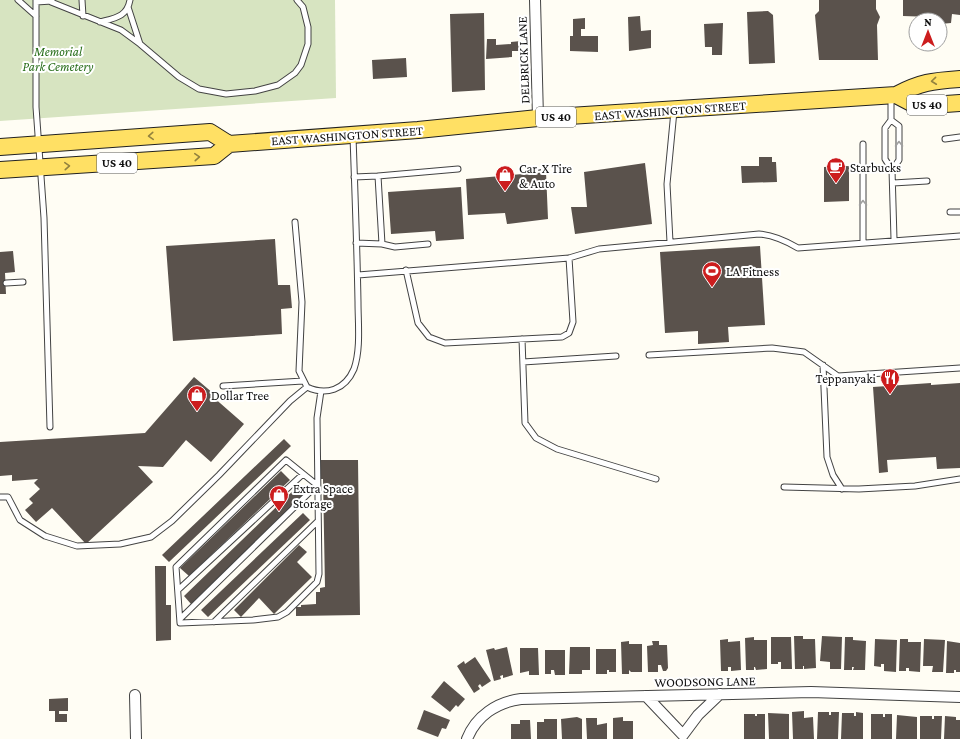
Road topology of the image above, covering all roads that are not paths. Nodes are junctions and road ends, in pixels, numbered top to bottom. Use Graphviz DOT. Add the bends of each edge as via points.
graph roads {
  1 [pos="18,0"];
  2 [pos="82,0"];
  3 [pos="130,0"];
  4 [pos="297,0"];
  5 [pos="535,0"];
  6 [pos="36,1"];
  7 [pos="52,1"];
  8 [pos="128,7"];
  9 [pos="36,16"];
  10 [pos="83,16"];
  11 [pos="99,22"];
  12 [pos="140,44"];
  13 [pos="960,79"];
  14 [pos="893,95"];
  15 [pos="960,103"];
  16 [pos="675,109"];
  17 [pos="538,118"];
  18 [pos="891,120"];
  19 [pos="353,135"];
  20 [pos="960,137"];
  21 [pos="945,139"];
  22 [pos="39,144"];
  23 [pos="229,144"];
  24 [pos="863,144"];
  25 [pos="0,146"];
  26 [pos="40,168"];
  27 [pos="458,169"];
  28 [pos="0,170"];
  29 [pos="892,170"];
  30 [pos="378,176"];
  31 [pos="354,178"];
  32 [pos="927,181"];
  33 [pos="893,183"];
  34 [pos="950,212"];
  35 [pos="960,212"];
  36 [pos="295,222"];
  37 [pos="960,236"];
  38 [pos="894,240"];
  39 [pos="356,242"];
  40 [pos="670,242"];
  41 [pos="863,242"];
  42 [pos="382,244"];
  43 [pos="428,244"];
  44 [pos="569,258"];
  45 [pos="406,270"];
  46 [pos="358,275"];
  47 [pos="22,282"];
  48 [pos="6,284"];
  49 [pos="522,339"];
  50 [pos="648,355"];
  51 [pos="616,356"];
  52 [pos="523,362"];
  53 [pos="823,365"];
  54 [pos="960,368"];
  55 [pos="303,381"];
  56 [pos="223,386"];
  57 [pos="307,387"];
  58 [pos="321,392"];
  59 [pos="50,427"];
  60 [pos="304,474"];
  61 [pos="656,479"];
  62 [pos="960,479"];
  63 [pos="317,485"];
  64 [pos="784,487"];
  65 [pos="842,489"];
  66 [pos="0,497"];
  67 [pos="318,521"];
  68 [pos="178,590"];
  69 [pos="180,619"];
  70 [pos="214,622"];
  71 [pos="720,694"];
  72 [pos="135,695"];
  73 [pos="646,696"];
  74 [pos="960,696"];
  75 [pos="683,737"];
  76 [pos="136,739"];
  77 [pos="467,739"];
  1 -- 9 [label="lane"];
  2 -- 10 [label="lane"];
  3 -- 8 [label="lane"];
  4 -- 12 [label="lane" via="303,7 308,26 308,44 301,65 295,73 278,85 226,94 199,89 179,77"];
  5 -- 17 [label="street, DELBRICK LANE"];
  6 -- 7 [label="lane"];
  6 -- 9 [label="lane"];
  7 -- 10 [label="lane"];
  8 -- 11 [label="lane" via="124,14 117,18"];
  8 -- 12 [label="lane"];
  9 -- 22 [label="lane" via="36,106"];
  10 -- 11 [label="lane"];
  11 -- 12 [label="lane" via="121,30"];
  13 -- 14 [label="main road, EAST WASHINGTON STREET / US 40, one-way" via="928,81"];
  14 -- 15 [label="main road, US 40" via="917,106"];
  14 -- 16 [label="main road, EAST WASHINGTON STREET / US 40"];
  14 -- 18 [label="lane"];
  16 -- 17 [label="main road, EAST WASHINGTON STREET / US 40"];
  16 -- 40 [label="lane" via="667,184"];
  17 -- 19 [label="main road, EAST WASHINGTON STREET / US 40"];
  18 -- 29 [label="lane" via="885,128 885,160"];
  29 -- 18 [label="lane, one-way" via="899,160 899,126"];
  19 -- 23 [label="main road, EAST WASHINGTON STREET / US 40"];
  19 -- 31 [label="lane"];
  20 -- 21 [label="lane"];
  23 -- 22 [label="main road, US 40, one-way" via="210,132"];
  22 -- 25 [label="main road, US 40"];
  22 -- 26 [label="lane"];
  26 -- 23 [label="main road, US 40, one-way" via="214,156"];
  41 -- 24 [label="lane, one-way"];
  26 -- 28 [label="main road, US 40"];
  26 -- 59 [label="lane" via="44,218"];
  27 -- 30 [label="lane"];
  29 -- 33 [label="lane"];
  30 -- 31 [label="lane"];
  30 -- 42 [label="lane"];
  31 -- 39 [label="lane"];
  32 -- 33 [label="lane"];
  33 -- 38 [label="lane"];
  34 -- 35 [label="lane"];
  36 -- 55 [label="lane" via="302,302 299,371"];
  37 -- 38 [label="lane"];
  38 -- 41 [label="lane"];
  39 -- 42 [label="lane"];
  39 -- 46 [label="lane"];
  40 -- 41 [label="lane" via="759,234 784,240 798,248"];
  40 -- 44 [label="lane" via="599,250"];
  42 -- 43 [label="lane" via="396,247"];
  44 -- 45 [label="lane"];
  44 -- 49 [label="lane" via="573,322 569,333 562,337"];
  45 -- 46 [label="lane"];
  45 -- 49 [label="lane" via="418,322 429,337 445,343"];
  46 -- 58 [label="lane" via="357,359 348,379 331,391"];
  47 -- 48 [label="lane"];
  49 -- 52 [label="lane"];
  50 -- 53 [label="lane" via="772,348 804,352"];
  51 -- 52 [label="lane"];
  52 -- 61 [label="lane" via="525,423 536,438 557,449"];
  53 -- 54 [label="lane" via="838,376"];
  53 -- 65 [label="lane" via="827,456 833,475"];
  55 -- 56 [label="lane"];
  55 -- 57 [label="lane"];
  57 -- 58 [label="lane"];
  57 -- 66 [label="lane" via="290,401 220,475 172,521 151,537 120,544 77,546 45,536 20,520 8,497"];
  58 -- 63 [label="lane" via="317,418"];
  60 -- 63 [label="lane"];
  60 -- 68 [label="lane"];
  60 -- 68 [label="lane" via="286,460 176,567"];
  62 -- 65 [label="lane" via="915,486"];
  63 -- 67 [label="lane"];
  63 -- 69 [label="lane"];
  64 -- 65 [label="lane"];
  67 -- 70 [label="lane"];
  67 -- 70 [label="lane" via="317,582 287,612 278,617"];
  68 -- 69 [label="lane"];
  69 -- 70 [label="lane" via="180,623"];
  71 -- 73 [label="street, WOODSONG LANE"];
  71 -- 74 [label="street, WOODSONG LANE" via="811,692"];
  71 -- 75 [label="street" via="698,715"];
  72 -- 76 [label="street"];
  73 -- 75 [label="street"];
  73 -- 77 [label="street, WOODSONG LANE" via="511,700 496,706 482,717"];
}
